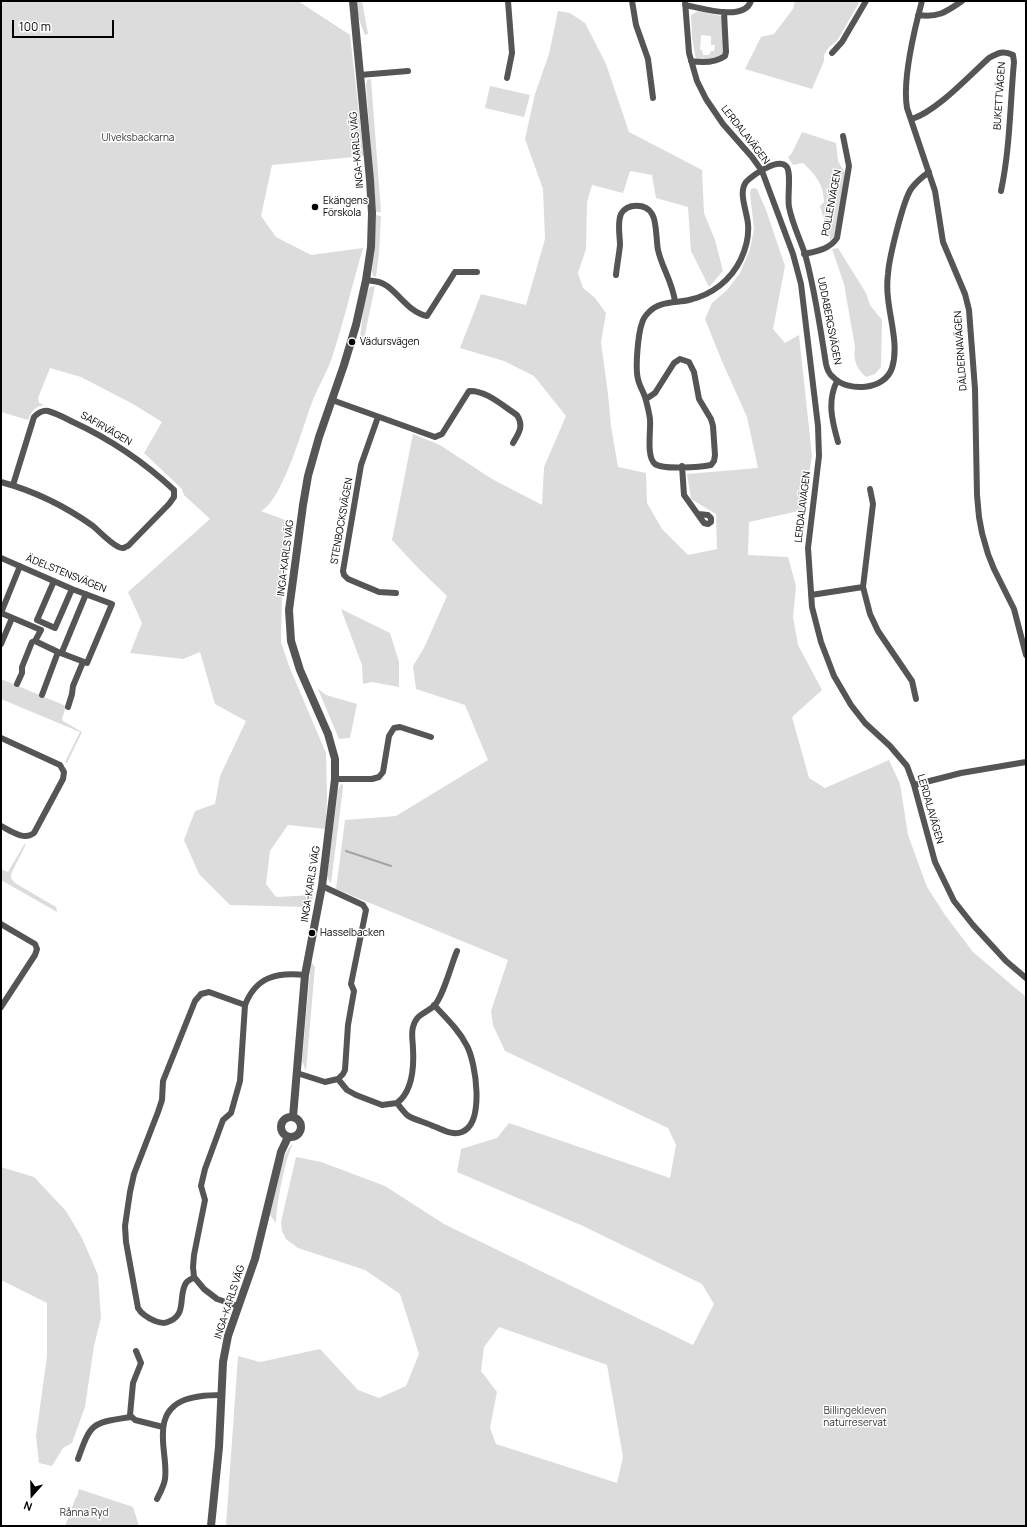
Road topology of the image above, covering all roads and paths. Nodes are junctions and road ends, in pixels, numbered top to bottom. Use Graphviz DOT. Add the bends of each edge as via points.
graph roads {
  1 [pos="353,1"];
  2 [pos="508,1"];
  3 [pos="632,1"];
  4 [pos="751,1"];
  5 [pos="866,1"];
  6 [pos="922,1"];
  7 [pos="962,1"];
  8 [pos="685,3"];
  9 [pos="724,12"];
  10 [pos="918,15"];
  11 [pos="832,53"];
  12 [pos="691,61"];
  13 [pos="408,71"];
  14 [pos="360,75"];
  15 [pos="507,78"];
  16 [pos="653,98"];
  17 [pos="912,119"];
  18 [pos="843,136"];
  19 [pos="762,171"];
  20 [pos="929,172"];
  21 [pos="1001,191"];
  22 [pos="804,254"];
  23 [pos="477,272"];
  24 [pos="616,275"];
  25 [pos="366,280"];
  26 [pos="675,302"];
  27 [pos="837,381"];
  28 [pos="646,399"];
  29 [pos="332,400"];
  30 [pos="378,417"];
  31 [pos="838,442"];
  32 [pos="512,443"];
  33 [pos="682,466"];
  34 [pos="1,482"];
  35 [pos="13,485"];
  36 [pos="870,489"];
  37 [pos="698,514"];
  38 [pos="1,558"];
  39 [pos="20,566"];
  40 [pos="54,581"];
  41 [pos="862,587"];
  42 [pos="72,589"];
  43 [pos="396,593"];
  44 [pos="86,594"];
  45 [pos="811,595"];
  46 [pos="1,613"];
  47 [pos="12,618"];
  48 [pos="44,623"];
  49 [pos="40,630"];
  50 [pos="35,642"];
  51 [pos="1,644"];
  52 [pos="60,652"];
  53 [pos="1026,655"];
  54 [pos="83,662"];
  55 [pos="17,684"];
  56 [pos="42,695"];
  57 [pos="916,699"];
  58 [pos="68,707"];
  59 [pos="431,737"];
  60 [pos="1,738"];
  61 [pos="1026,762"];
  62 [pos="335,779"];
  63 [pos="914,785"];
  64 [pos="1,826"];
  65 [pos="322,886"];
  66 [pos="1,924"];
  67 [pos="457,951"];
  68 [pos="305,975"];
  69 [pos="1026,978"];
  70 [pos="245,1005"];
  71 [pos="434,1005"];
  72 [pos="1,1007"];
  73 [pos="297,1073"];
  74 [pos="338,1079"];
  75 [pos="397,1103"];
  76 [pos="292,1117"];
  77 [pos="288,1137"];
  78 [pos="194,1277"];
  79 [pos="238,1306"];
  80 [pos="136,1351"];
  81 [pos="222,1395"];
  82 [pos="131,1417"];
  83 [pos="163,1427"];
  84 [pos="78,1460"];
  85 [pos="157,1499"];
  86 [pos="211,1526"];
  1 -- 14 [label="street, INGA-KARLS VÄG"];
  2 -- 15 [label="street" via="512,53"];
  3 -- 16 [label="street" via="636,25 648,59"];
  4 -- 9 [label="street" via="742,11"];
  5 -- 11 [label="street" via="842,42"];
  6 -- 10 [label="street, DÄLDERNAVÄGEN"];
  7 -- 10 [label="street" via="938,16"];
  8 -- 9 [label="street"];
  8 -- 12 [label="street, LERDALAVÄGEN"];
  9 -- 12 [label="street" via="725,56 714,61"];
  10 -- 17 [label="street, DÄLDERNAVÄGEN" via="905,97"];
  12 -- 19 [label="street, LERDALAVÄGEN" via="706,99"];
  13 -- 14 [label="street"];
  14 -- 25 [label="street, INGA-KARLS VÄG" via="372,213"];
  17 -- 20 [label="street, DÄLDERNAVÄGEN"];
  17 -- 21 [label="street, BUKETTVÄGEN" via="932,109 989,58 997,53 1006,52 1012,55 1014,62"];
  18 -- 22 [label="street, POLLENVÄGEN" via="849,166 837,238 828,247"];
  19 -- 22 [label="street, UDDABERGSVÄGEN" via="780,163 789,171 789,206"];
  19 -- 26 [label="street" via="747,181 743,187 748,235 737,267 713,291"];
  19 -- 45 [label="street, LERDALAVÄGEN" via="797,269 806,319 819,456 808,548"];
  20 -- 27 [label="street" via="915,184 906,200 888,273 888,300 895,349 892,369 883,380 869,386 848,386"];
  20 -- 53 [label="street, DÄLDERNAVÄGEN" via="943,242 969,310 975,389 977,495 982,533 994,569 1014,610"];
  22 -- 27 [label="street, UDDABERGSVÄGEN" via="813,285 828,372"];
  23 -- 25 [label="street" via="455,272 427,316 406,304 387,286 378,281"];
  24 -- 26 [label="street" via="621,215 628,207 643,207 650,211 654,219 658,249 672,285"];
  25 -- 29 [label="street, INGA-KARLS VÄG" via="353,336"];
  26 -- 28 [label="street" via="657,306 642,323 637,369 638,380"];
  27 -- 31 [label="street" via="831,398"];
  28 -- 33 [label="street" via="652,459 663,467"];
  28 -- 33 [label="street" via="655,393 674,363 680,359 689,362 694,372 699,399 713,426 715,455 711,465"];
  29 -- 30 [label="street"];
  29 -- 62 [label="street, INGA-KARLS VÄG" via="308,476 289,610 289,628 295,656 328,734 335,759"];
  30 -- 32 [label="street" via="431,436 439,436 447,428 469,391 476,390 517,415 521,424"];
  30 -- 43 [label="street, STENBOCKSVÄGEN" via="362,465 343,571 348,579 379,592"];
  33 -- 37 [label="street" via="684,495"];
  34 -- 35 [label="street"];
  35 -- 35 [label="street, SAFIRVÄGEN" via="57,503 79,516 117,547 122,548 128,546 174,497 174,490 116,444 47,411 39,412 34,417"];
  36 -- 41 [label="street" via="873,504"];
  38 -- 39 [label="street, ÄDELSTENSVÄGEN"];
  39 -- 40 [label="street, ÄDELSTENSVÄGEN"];
  39 -- 46 [label="street"];
  40 -- 42 [label="street, ÄDELSTENSVÄGEN"];
  40 -- 48 [label="street" via="37,620"];
  41 -- 45 [label="street"];
  41 -- 57 [label="street" via="878,631 912,681"];
  42 -- 44 [label="street, ÄDELSTENSVÄGEN"];
  42 -- 48 [label="street" via="55,628"];
  44 -- 52 [label="street"];
  44 -- 54 [label="street, ÄDELSTENSVÄGEN" via="112,604 87,662"];
  45 -- 63 [label="street, LERDALAVÄGEN" via="821,642 834,676 865,723 907,766"];
  46 -- 47 [label="street"];
  47 -- 49 [label="street"];
  47 -- 51 [label="street"];
  48 -- 49 [label="street"];
  49 -- 50 [label="street"];
  50 -- 52 [label="street"];
  50 -- 55 [label="street" via="32,642"];
  52 -- 54 [label="street"];
  52 -- 56 [label="street"];
  54 -- 58 [label="street"];
  59 -- 62 [label="street" via="400,727 394,728 388,736 383,772 378,777"];
  60 -- 64 [label="street" via="60,765 64,772 63,779 34,833 24,837"];
  61 -- 63 [label="street" via="961,773"];
  62 -- 65 [label="street, INGA-KARLS VÄG"];
  63 -- 69 [label="street, LERDALAVÄGEN" via="935,862 954,901 1002,956"];
  65 -- 68 [label="street, INGA-KARLS VÄG"];
  65 -- 74 [label="street" via="363,905 366,910 350,984 354,992 348,1025 346,1062 343,1074"];
  66 -- 72 [label="street" via="34,944 37,949"];
  67 -- 71 [label="street"];
  68 -- 70 [label="street" via="287,973 271,976 257,985"];
  68 -- 73 [label="street, INGA-KARLS VÄG"];
  70 -- 78 [label="street" via="240,1080 231,1113 223,1120 201,1186 205,1200 194,1255"];
  70 -- 78 [label="street" via="209,992 201,994 195,1001 163,1081 162,1100 134,1174 130,1192 125,1226 126,1242 136,1301 141,1313 158,1322 174,1320 180,1313 187,1281"];
  71 -- 75 [label="street" via="418,1018 413,1028 410,1084"];
  71 -- 75 [label="street" via="458,1032 472,1057 476,1092 473,1121 469,1128 462,1132 448,1132 407,1115"];
  73 -- 74 [label="street" via="326,1082"];
  73 -- 76 [label="street, INGA-KARLS VÄG"];
  74 -- 75 [label="street" via="347,1090 356,1095 382,1105"];
  76 -- 77 [label="street" via="287,1117 281,1125 281,1131"];
  76 -- 77 [label="street" via="300,1122 301,1127 294,1137"];
  77 -- 79 [label="street, INGA-KARLS VÄG" via="281,1152 255,1259"];
  78 -- 79 [label="street" via="217,1299"];
  79 -- 81 [label="street, INGA-KARLS VÄG" via="223,1362"];
  80 -- 82 [label="street" via="141,1363 133,1383 129,1412"];
  81 -- 83 [label="street" via="200,1395 180,1401 165,1419"];
  81 -- 86 [label="street, INGA-KARLS VÄG"];
  82 -- 83 [label="street"];
  82 -- 84 [label="street" via="96,1424 88,1432"];
  83 -- 85 [label="street" via="165,1479"];
}
